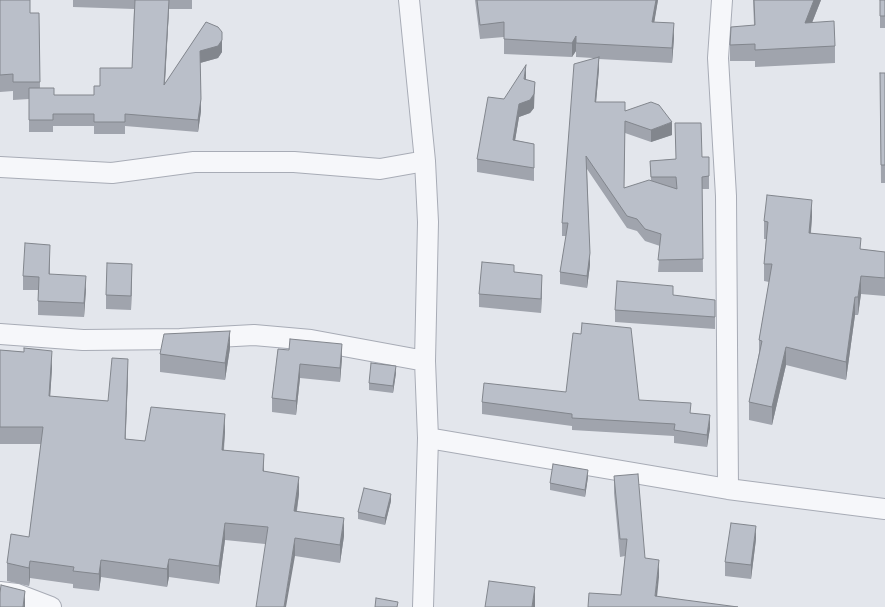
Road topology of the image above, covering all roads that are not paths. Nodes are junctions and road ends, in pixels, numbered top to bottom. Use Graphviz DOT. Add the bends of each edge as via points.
graph roads {
  1 [pos="409,0"];
  2 [pos="722,0"];
  3 [pos="425,161"];
  4 [pos="0,167"];
  5 [pos="0,334"];
  6 [pos="425,361"];
  7 [pos="428,438"];
  8 [pos="728,489"];
  9 [pos="885,509"];
  10 [pos="0,592"];
  11 [pos="52,607"];
  12 [pos="423,607"];
  1 -- 3 [label="street"];
  2 -- 8 [label="street" via="718,58 726,196"];
  3 -- 4 [label="street" via="380,169 294,162 194,162 112,173"];
  3 -- 6 [label="street" via="428,222"];
  5 -- 6 [label="street" via="83,340 254,336 311,340"];
  6 -- 7 [label="street"];
  7 -- 8 [label="street"];
  7 -- 12 [label="street"];
  8 -- 9 [label="street"];
  10 -- 11 [label="street" via="17,594"];
}
